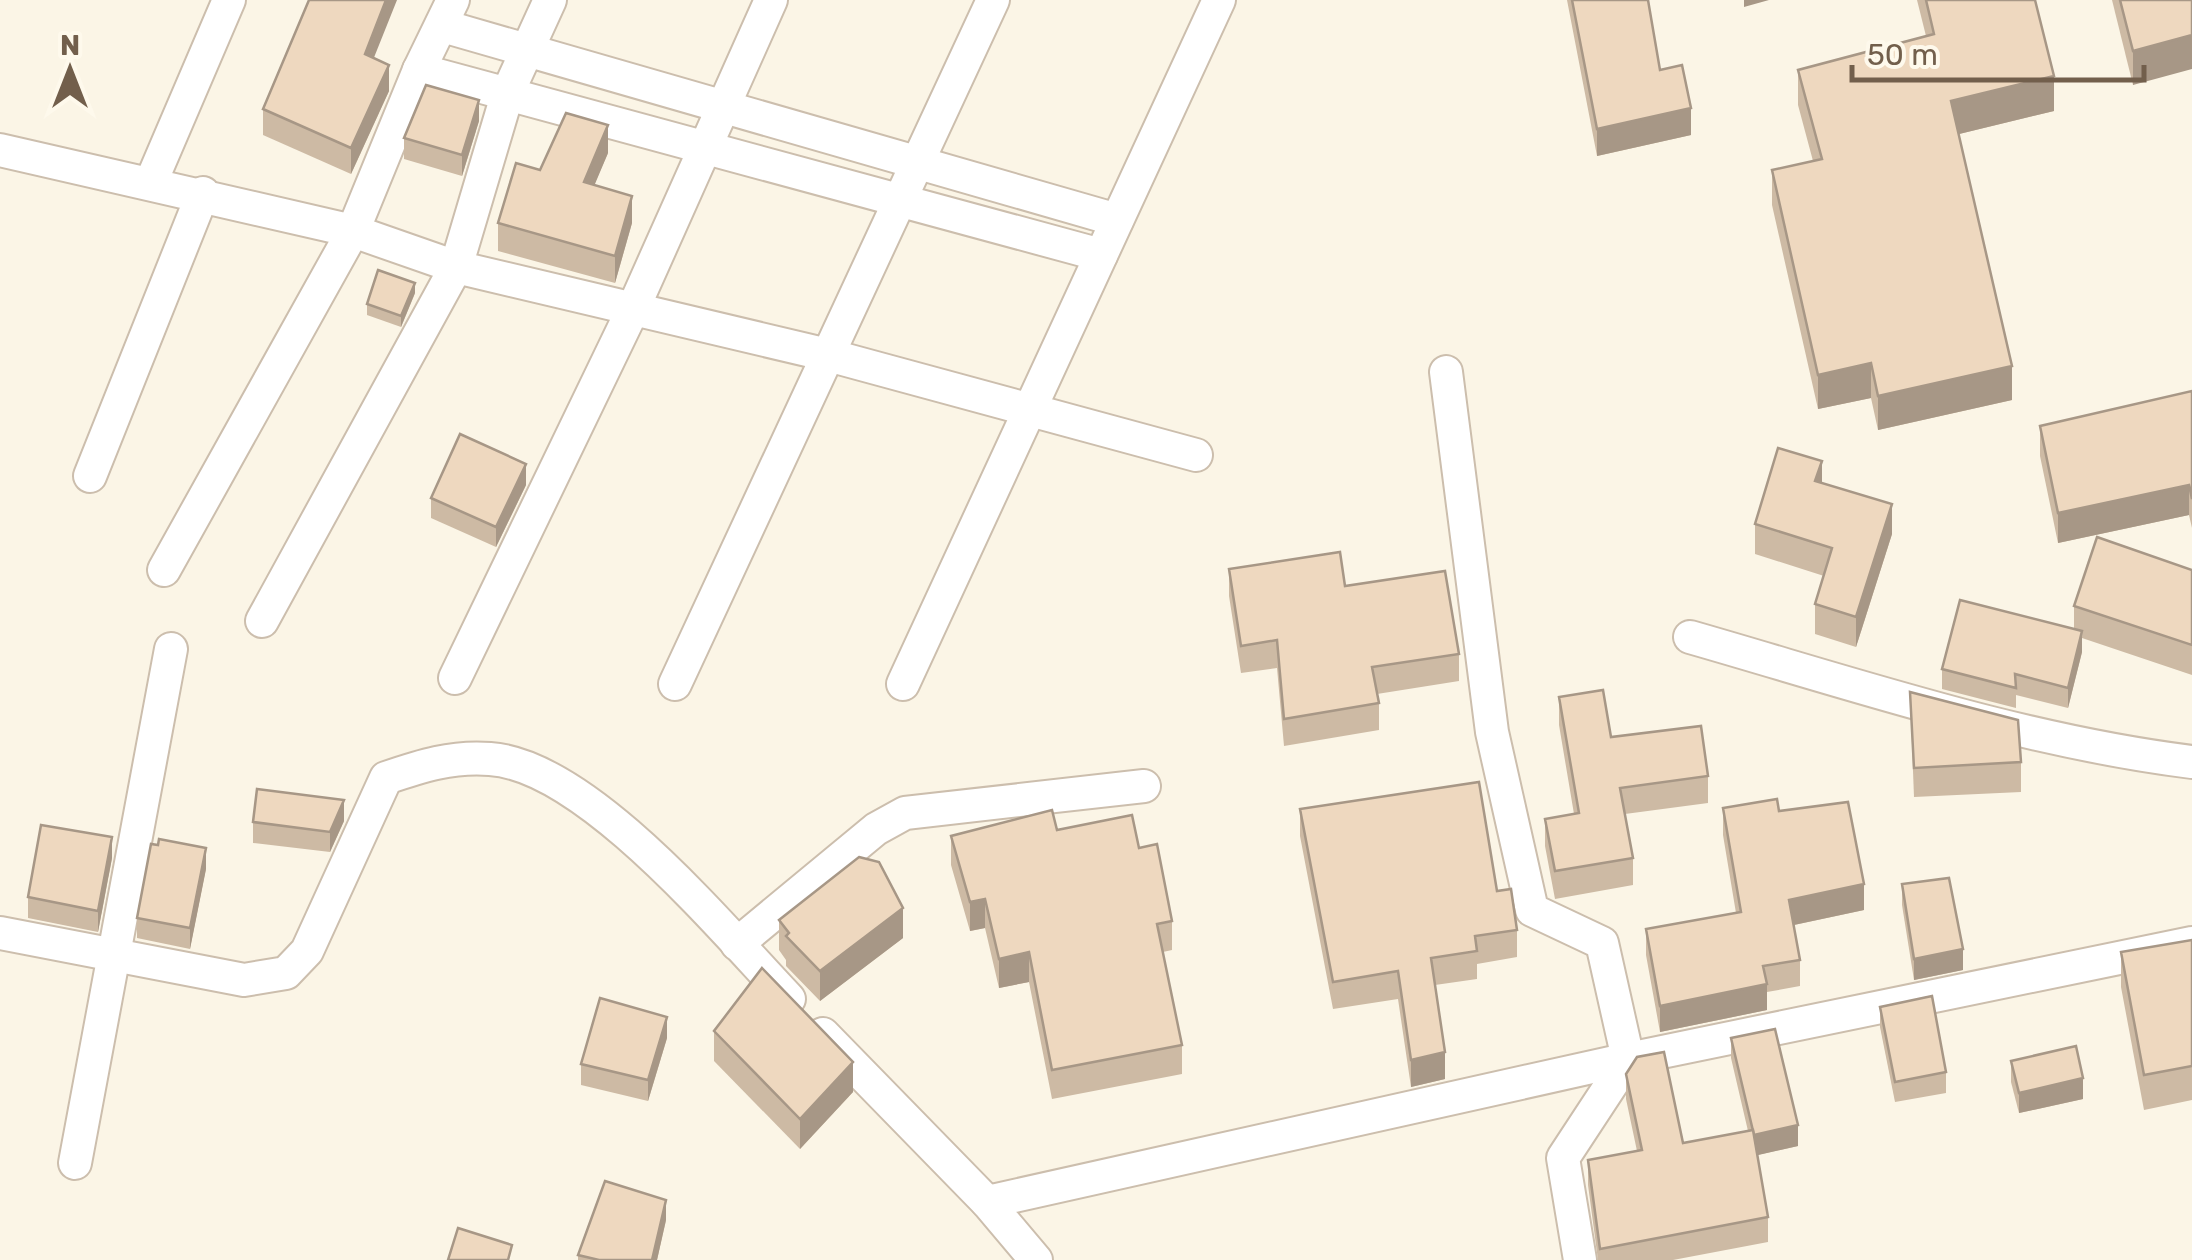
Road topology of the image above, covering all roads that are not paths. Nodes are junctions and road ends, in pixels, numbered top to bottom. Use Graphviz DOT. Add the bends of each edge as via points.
graph roads {
  1 [pos="229,0"];
  2 [pos="550,0"];
  3 [pos="771,0"];
  4 [pos="994,0"];
  5 [pos="1219,0"];
  6 [pos="448,13"];
  7 [pos="526,52"];
  8 [pos="419,70"];
  9 [pos="508,92"];
  10 [pos="721,107"];
  11 [pos="702,146"];
  12 [pos="0,150"];
  13 [pos="918,163"];
  14 [pos="150,182"];
  15 [pos="203,193"];
  16 [pos="901,200"];
  17 [pos="1117,220"];
  18 [pos="353,230"];
  19 [pos="1101,255"];
  20 [pos="456,267"];
  21 [pos="632,308"];
  22 [pos="828,355"];
  23 [pos="1446,372"];
  24 [pos="1030,410"];
  25 [pos="1196,455"];
  26 [pos="90,476"];
  27 [pos="164,570"];
  28 [pos="262,621"];
  29 [pos="1690,638"];
  30 [pos="171,649"];
  31 [pos="455,678"];
  32 [pos="675,684"];
  33 [pos="903,684"];
  34 [pos="2192,762"];
  35 [pos="1144,786"];
  36 [pos="0,934"];
  37 [pos="737,944"];
  38 [pos="2192,944"];
  39 [pos="114,956"];
  40 [pos="1628,1058"];
  41 [pos="75,1163"];
  42 [pos="987,1202"];
  43 [pos="1036,1260"];
  44 [pos="1580,1260"];
  1 -- 14 [label="street"];
  2 -- 7 [label="street"];
  3 -- 10 [label="street"];
  4 -- 13 [label="street"];
  5 -- 17 [label="street"];
  6 -- 7 [label="street"];
  6 -- 8 [label="street"];
  7 -- 9 [label="street"];
  7 -- 10 [label="street"];
  8 -- 9 [label="street"];
  8 -- 18 [label="street"];
  9 -- 11 [label="street"];
  9 -- 20 [label="street"];
  10 -- 11 [label="street"];
  10 -- 13 [label="street"];
  11 -- 16 [label="street"];
  11 -- 21 [label="street"];
  12 -- 14 [label="street"];
  13 -- 16 [label="street"];
  13 -- 17 [label="street"];
  14 -- 15 [label="street"];
  15 -- 18 [label="street"];
  15 -- 26 [label="street"];
  16 -- 19 [label="street"];
  16 -- 22 [label="street"];
  17 -- 19 [label="street"];
  18 -- 20 [label="street"];
  18 -- 27 [label="street"];
  19 -- 24 [label="street"];
  20 -- 21 [label="street"];
  20 -- 28 [label="street"];
  21 -- 22 [label="street"];
  21 -- 31 [label="street"];
  22 -- 24 [label="street"];
  22 -- 32 [label="street"];
  23 -- 40 [label="street" via="1492,732 1532,910 1602,943"];
  24 -- 25 [label="street"];
  24 -- 33 [label="street"];
  29 -- 34 [label="street" via="2131,754"];
  30 -- 39 [label="street"];
  35 -- 37 [label="street" via="905,813 876,829"];
  36 -- 39 [label="street"];
  37 -- 39 [label="street" via="641,845 556,782 494,759 439,760 386,778 307,951 286,974 244,980"];
  37 -- 42 [label="street"];
  38 -- 40 [label="street"];
  39 -- 41 [label="street"];
  40 -- 42 [label="street"];
  40 -- 44 [label="street" via="1562,1158"];
  42 -- 43 [label="street"];
}
